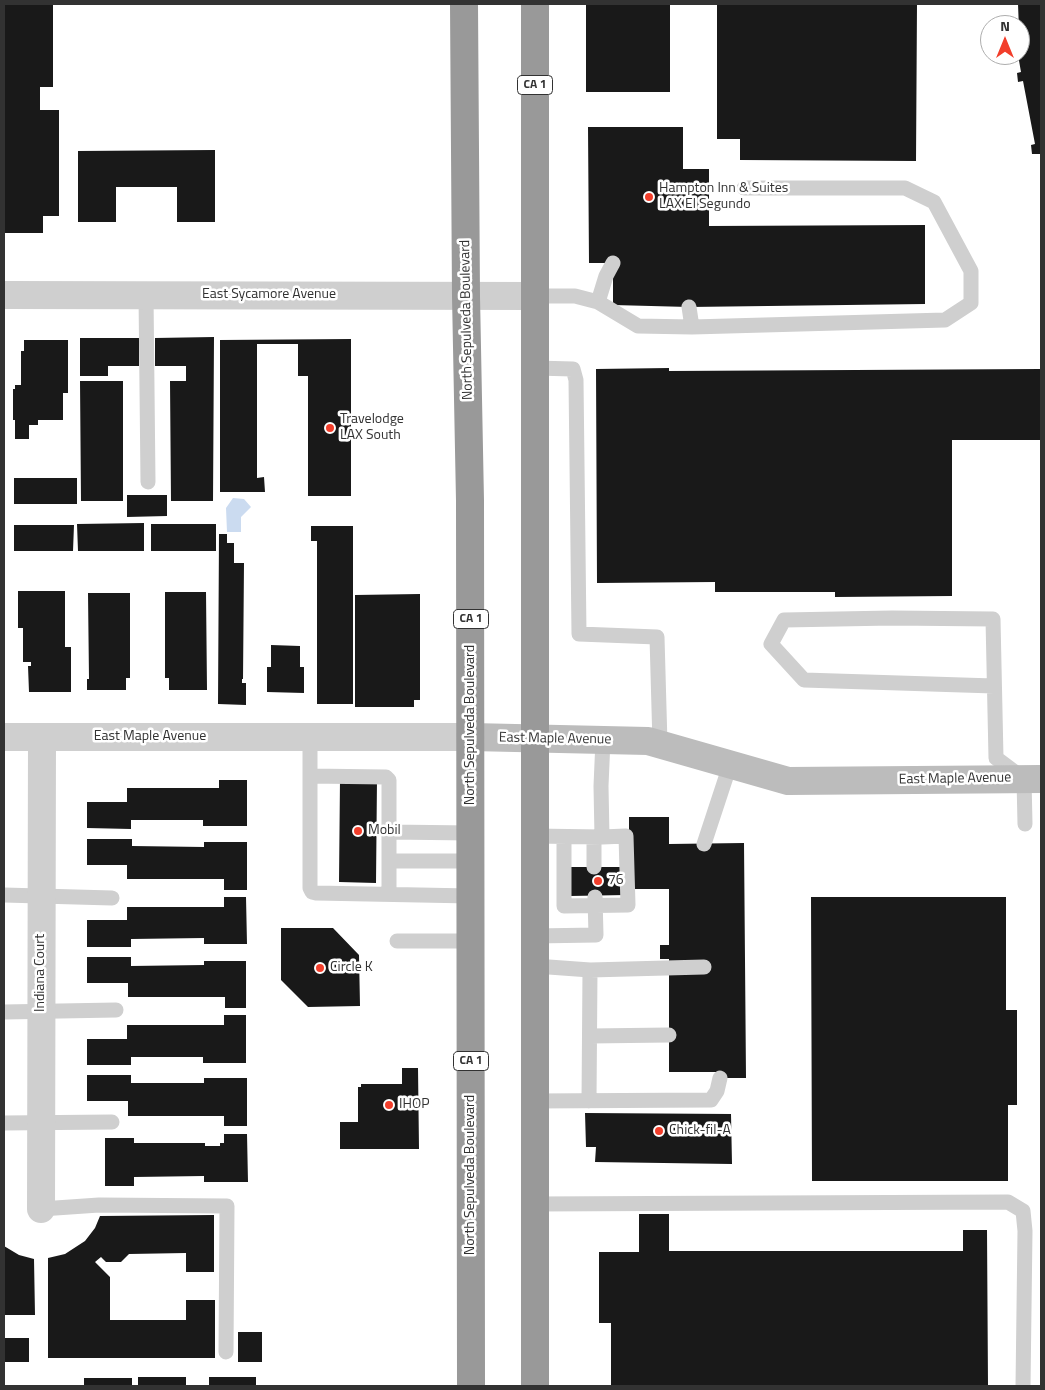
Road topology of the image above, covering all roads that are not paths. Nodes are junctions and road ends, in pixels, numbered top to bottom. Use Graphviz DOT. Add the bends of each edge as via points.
graph roads {
  1 [pos="464,4"];
  2 [pos="535,4"];
  3 [pos="744,188"];
  4 [pos="613,263"];
  5 [pos="4,295"];
  6 [pos="146,295"];
  7 [pos="466,296"];
  8 [pos="535,296"];
  9 [pos="598,302"];
  10 [pos="689,307"];
  11 [pos="692,327"];
  12 [pos="535,368"];
  13 [pos="148,482"];
  14 [pos="994,686"];
  15 [pos="42,736"];
  16 [pos="310,736"];
  17 [pos="471,736"];
  18 [pos="4,737"];
  19 [pos="535,738"];
  20 [pos="603,740"];
  21 [pos="660,744"];
  22 [pos="730,764"];
  23 [pos="310,776"];
  24 [pos="1032,779"];
  25 [pos="1025,824"];
  26 [pos="390,832"];
  27 [pos="471,832"];
  28 [pos="534,836"];
  29 [pos="564,837"];
  30 [pos="598,837"];
  31 [pos="704,844"];
  32 [pos="390,861"];
  33 [pos="471,861"];
  34 [pos="594,866"];
  35 [pos="390,894"];
  36 [pos="4,895"];
  37 [pos="42,895"];
  38 [pos="471,896"];
  39 [pos="112,898"];
  40 [pos="595,901"];
  41 [pos="535,936"];
  42 [pos="397,942"];
  43 [pos="471,942"];
  44 [pos="535,966"];
  45 [pos="704,967"];
  46 [pos="590,970"];
  47 [pos="116,1010"];
  48 [pos="4,1012"];
  49 [pos="41,1012"];
  50 [pos="669,1035"];
  51 [pos="590,1036"];
  52 [pos="720,1078"];
  53 [pos="535,1101"];
  54 [pos="589,1101"];
  55 [pos="112,1122"];
  56 [pos="4,1123"];
  57 [pos="41,1123"];
  58 [pos="535,1204"];
  59 [pos="41,1209"];
  60 [pos="226,1352"];
  61 [pos="471,1386"];
  62 [pos="535,1386"];
  63 [pos="1023,1386"];
  1 -- 7 [label="highway, North Sepulveda Boulevard / CA 1"];
  2 -- 8 [label="highway, CA 1"];
  3 -- 11 [label="lane" via="905,188 934,202 971,271 971,303 945,320"];
  4 -- 9 [label="lane"];
  5 -- 6 [label="street, East Sycamore Avenue"];
  6 -- 7 [label="street, East Sycamore Avenue"];
  6 -- 13 [label="lane"];
  7 -- 8 [label="street, East Sycamore Avenue"];
  7 -- 17 [label="highway, North Sepulveda Boulevard / CA 1"];
  8 -- 9 [label="lane" via="575,296"];
  8 -- 12 [label="highway, CA 1"];
  9 -- 11 [label="lane" via="638,326"];
  10 -- 11 [label="lane"];
  12 -- 19 [label="highway, CA 1"];
  12 -- 21 [label="lane" via="573,369 576,380 579,634 656,637"];
  14 -- 14 [label="lane" via="993,619 784,620 771,644 804,680"];
  14 -- 24 [label="lane" via="996,758"];
  15 -- 16 [label="street, East Maple Avenue"];
  15 -- 18 [label="street, East Maple Avenue"];
  15 -- 37 [label="street, Indiana Court"];
  16 -- 17 [label="street, East Maple Avenue"];
  16 -- 23 [label="lane"];
  17 -- 19 [label="street, East Maple Avenue"];
  17 -- 27 [label="highway, North Sepulveda Boulevard / CA 1"];
  19 -- 20 [label="street, East Maple Avenue"];
  19 -- 28 [label="highway, CA 1"];
  20 -- 21 [label="street, East Maple Avenue"];
  20 -- 30 [label="lane"];
  21 -- 22 [label="street, East Maple Avenue"];
  22 -- 24 [label="street, East Maple Avenue" via="788,781"];
  22 -- 31 [label="lane"];
  23 -- 26 [label="lane" via="386,777 390,784"];
  23 -- 35 [label="lane" via="312,892"];
  24 -- 25 [label="lane"];
  26 -- 27 [label="lane"];
  26 -- 32 [label="lane"];
  27 -- 33 [label="highway, North Sepulveda Boulevard / CA 1"];
  28 -- 29 [label="lane"];
  28 -- 41 [label="highway, CA 1"];
  29 -- 30 [label="lane"];
  29 -- 40 [label="lane" via="564,906"];
  30 -- 34 [label="lane"];
  30 -- 40 [label="lane" via="626,836 628,905"];
  32 -- 33 [label="lane"];
  32 -- 35 [label="lane"];
  33 -- 38 [label="highway, North Sepulveda Boulevard / CA 1"];
  35 -- 38 [label="lane"];
  36 -- 37 [label="lane"];
  37 -- 39 [label="lane"];
  37 -- 49 [label="street, Indiana Court"];
  38 -- 43 [label="highway, North Sepulveda Boulevard / CA 1"];
  40 -- 41 [label="lane" via="596,936"];
  41 -- 44 [label="highway, CA 1"];
  42 -- 43 [label="lane"];
  43 -- 61 [label="highway, North Sepulveda Boulevard / CA 1"];
  44 -- 46 [label="lane"];
  44 -- 53 [label="highway, CA 1"];
  45 -- 46 [label="lane"];
  46 -- 51 [label="lane"];
  47 -- 49 [label="lane"];
  48 -- 49 [label="lane"];
  49 -- 57 [label="street, Indiana Court"];
  50 -- 51 [label="lane"];
  51 -- 54 [label="lane"];
  52 -- 54 [label="lane" via="711,1100"];
  53 -- 54 [label="lane"];
  53 -- 58 [label="highway, CA 1"];
  55 -- 57 [label="lane"];
  56 -- 57 [label="lane"];
  57 -- 59 [label="street, Indiana Court"];
  58 -- 62 [label="highway, CA 1"];
  58 -- 63 [label="lane" via="1008,1202 1023,1211 1025,1231"];
  59 -- 60 [label="lane" via="99,1205 226,1206"];
}
